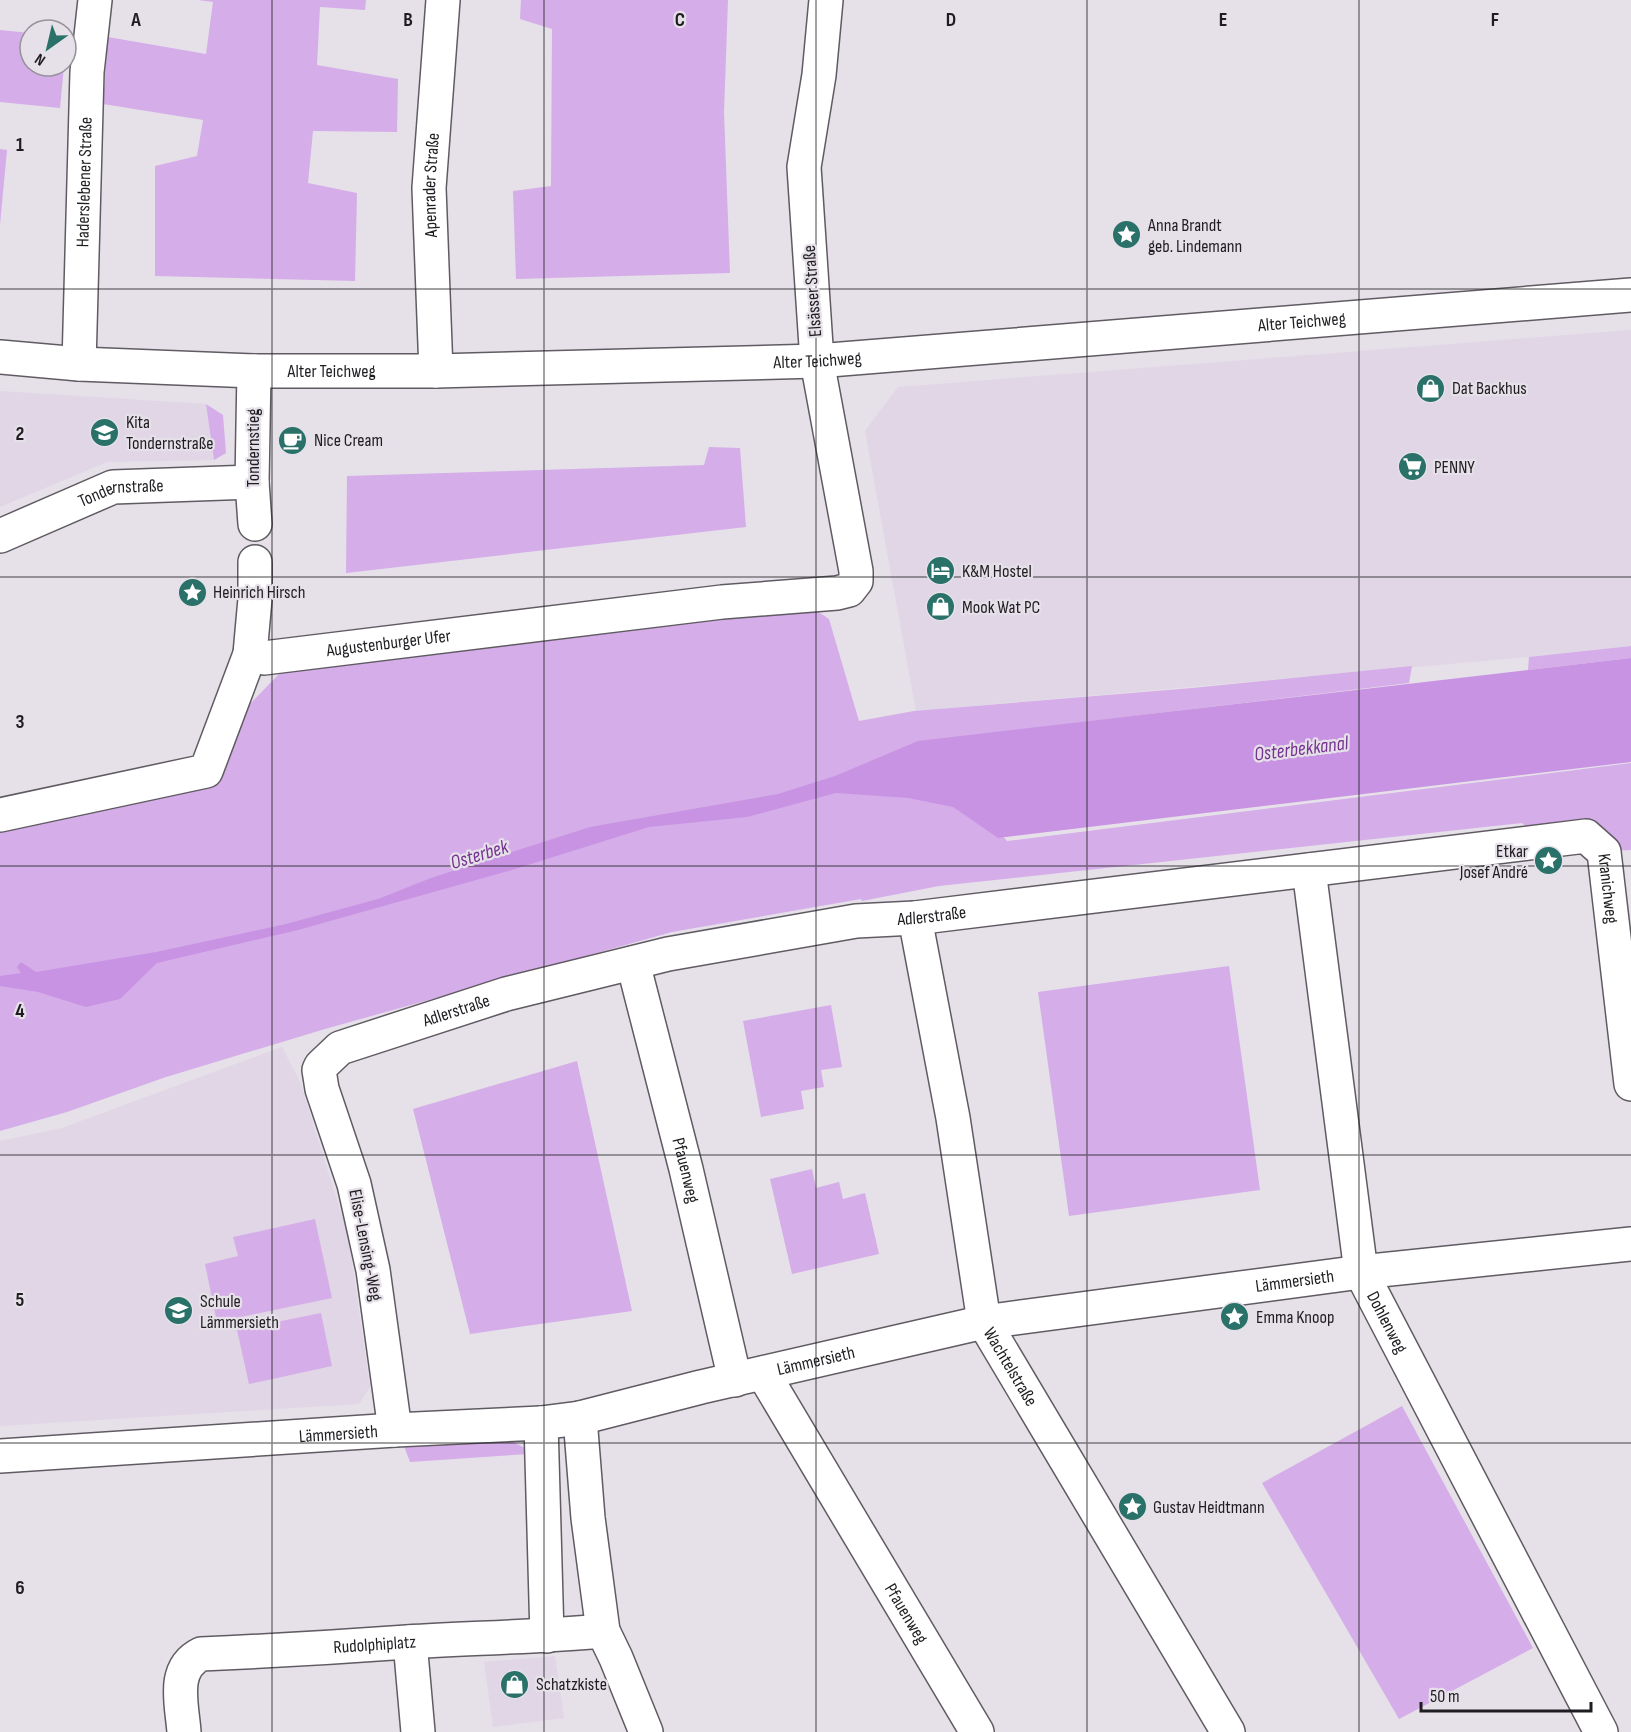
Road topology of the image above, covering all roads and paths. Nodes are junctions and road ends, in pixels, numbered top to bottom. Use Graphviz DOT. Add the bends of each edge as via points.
graph roads {
  1 [pos="95,0"];
  2 [pos="443,0"];
  3 [pos="826,0"];
  4 [pos="1631,295"];
  5 [pos="0,357"];
  6 [pos="817,361"];
  7 [pos="79,364"];
  8 [pos="254,371"];
  9 [pos="436,371"];
  10 [pos="252,482"];
  11 [pos="255,525"];
  12 [pos="0,536"];
  13 [pos="255,562"];
  14 [pos="843,588"];
  15 [pos="250,654"];
  16 [pos="0,815"];
  17 [pos="1560,840"];
  18 [pos="1309,870"];
  19 [pos="915,918"];
  20 [pos="633,963"];
  21 [pos="321,1066"];
  22 [pos="1631,1084"];
  23 [pos="1631,1244"];
  24 [pos="1361,1272"];
  25 [pos="984,1322"];
  26 [pos="749,1376"];
  27 [pos="580,1418"];
  28 [pos="541,1424"];
  29 [pos="395,1430"];
  30 [pos="0,1456"];
  31 [pos="603,1631"];
  32 [pos="547,1636"];
  33 [pos="410,1642"];
  34 [pos="184,1732"];
  35 [pos="418,1732"];
  36 [pos="646,1732"];
  37 [pos="977,1732"];
  38 [pos="1228,1732"];
  39 [pos="1601,1732"];
  1 -- 7 [label="street, Haderslebener Straße" via="87,72"];
  2 -- 9 [label="street, Apenrader Straße" via="429,188"];
  3 -- 6 [label="street, Elsässer Straße" via="804,167"];
  4 -- 6 [label="street, Alter Teichweg"];
  5 -- 7 [label="street, Alter Teichweg"];
  6 -- 9 [label="street, Alter Teichweg"];
  6 -- 14 [label="street, Elsässer Straße" via="856,571"];
  7 -- 8 [label="street, Alter Teichweg"];
  8 -- 9 [label="street, Alter Teichweg"];
  8 -- 10 [label="street, Tondernstieg"];
  10 -- 11 [label="street, Tondernstieg"];
  10 -- 12 [label="street, Tondernstraße" via="113,487"];
  13 -- 15 [label="street"];
  14 -- 15 [label="street, Augustenburger Ufer" via="264,658"];
  15 -- 16 [label="street" via="206,771"];
  17 -- 18 [label="street, Adlerstraße"];
  17 -- 22 [label="street, Kranichweg" via="1587,837 1604,852"];
  18 -- 19 [label="street, Adlerstraße"];
  18 -- 24 [label="street, Dohlenweg"];
  19 -- 20 [label="street, Adlerstraße" via="856,921"];
  19 -- 25 [label="street, Wachtelstraße" via="953,1118"];
  20 -- 21 [label="street, Adlerstraße" via="506,994 340,1048"];
  20 -- 26 [label="street, Pfauenweg" via="686,1169"];
  21 -- 29 [label="street, Elise-Lensing-Weg" via="322,1089 354,1184 373,1270"];
  23 -- 24 [label="street, Lämmersieth"];
  24 -- 25 [label="street, Lämmersieth"];
  24 -- 39 [label="street, Dohlenweg"];
  25 -- 26 [label="street, Lämmersieth"];
  25 -- 38 [label="street, Wachtelstraße"];
  26 -- 27 [label="street, Lämmersieth"];
  26 -- 37 [label="street, Pfauenweg"];
  27 -- 28 [label="street, Lämmersieth"];
  27 -- 31 [label="street"];
  28 -- 29 [label="street, Lämmersieth"];
  28 -- 32 [label="street"];
  29 -- 30 [label="street, Lämmersieth"];
  31 -- 32 [label="street, Rudolphiplatz"];
  31 -- 36 [label="street"];
  32 -- 33 [label="street, Rudolphiplatz"];
  33 -- 34 [label="street, Rudolphiplatz" via="201,1654 190,1659 182,1674"];
  33 -- 35 [label="street"];
}
